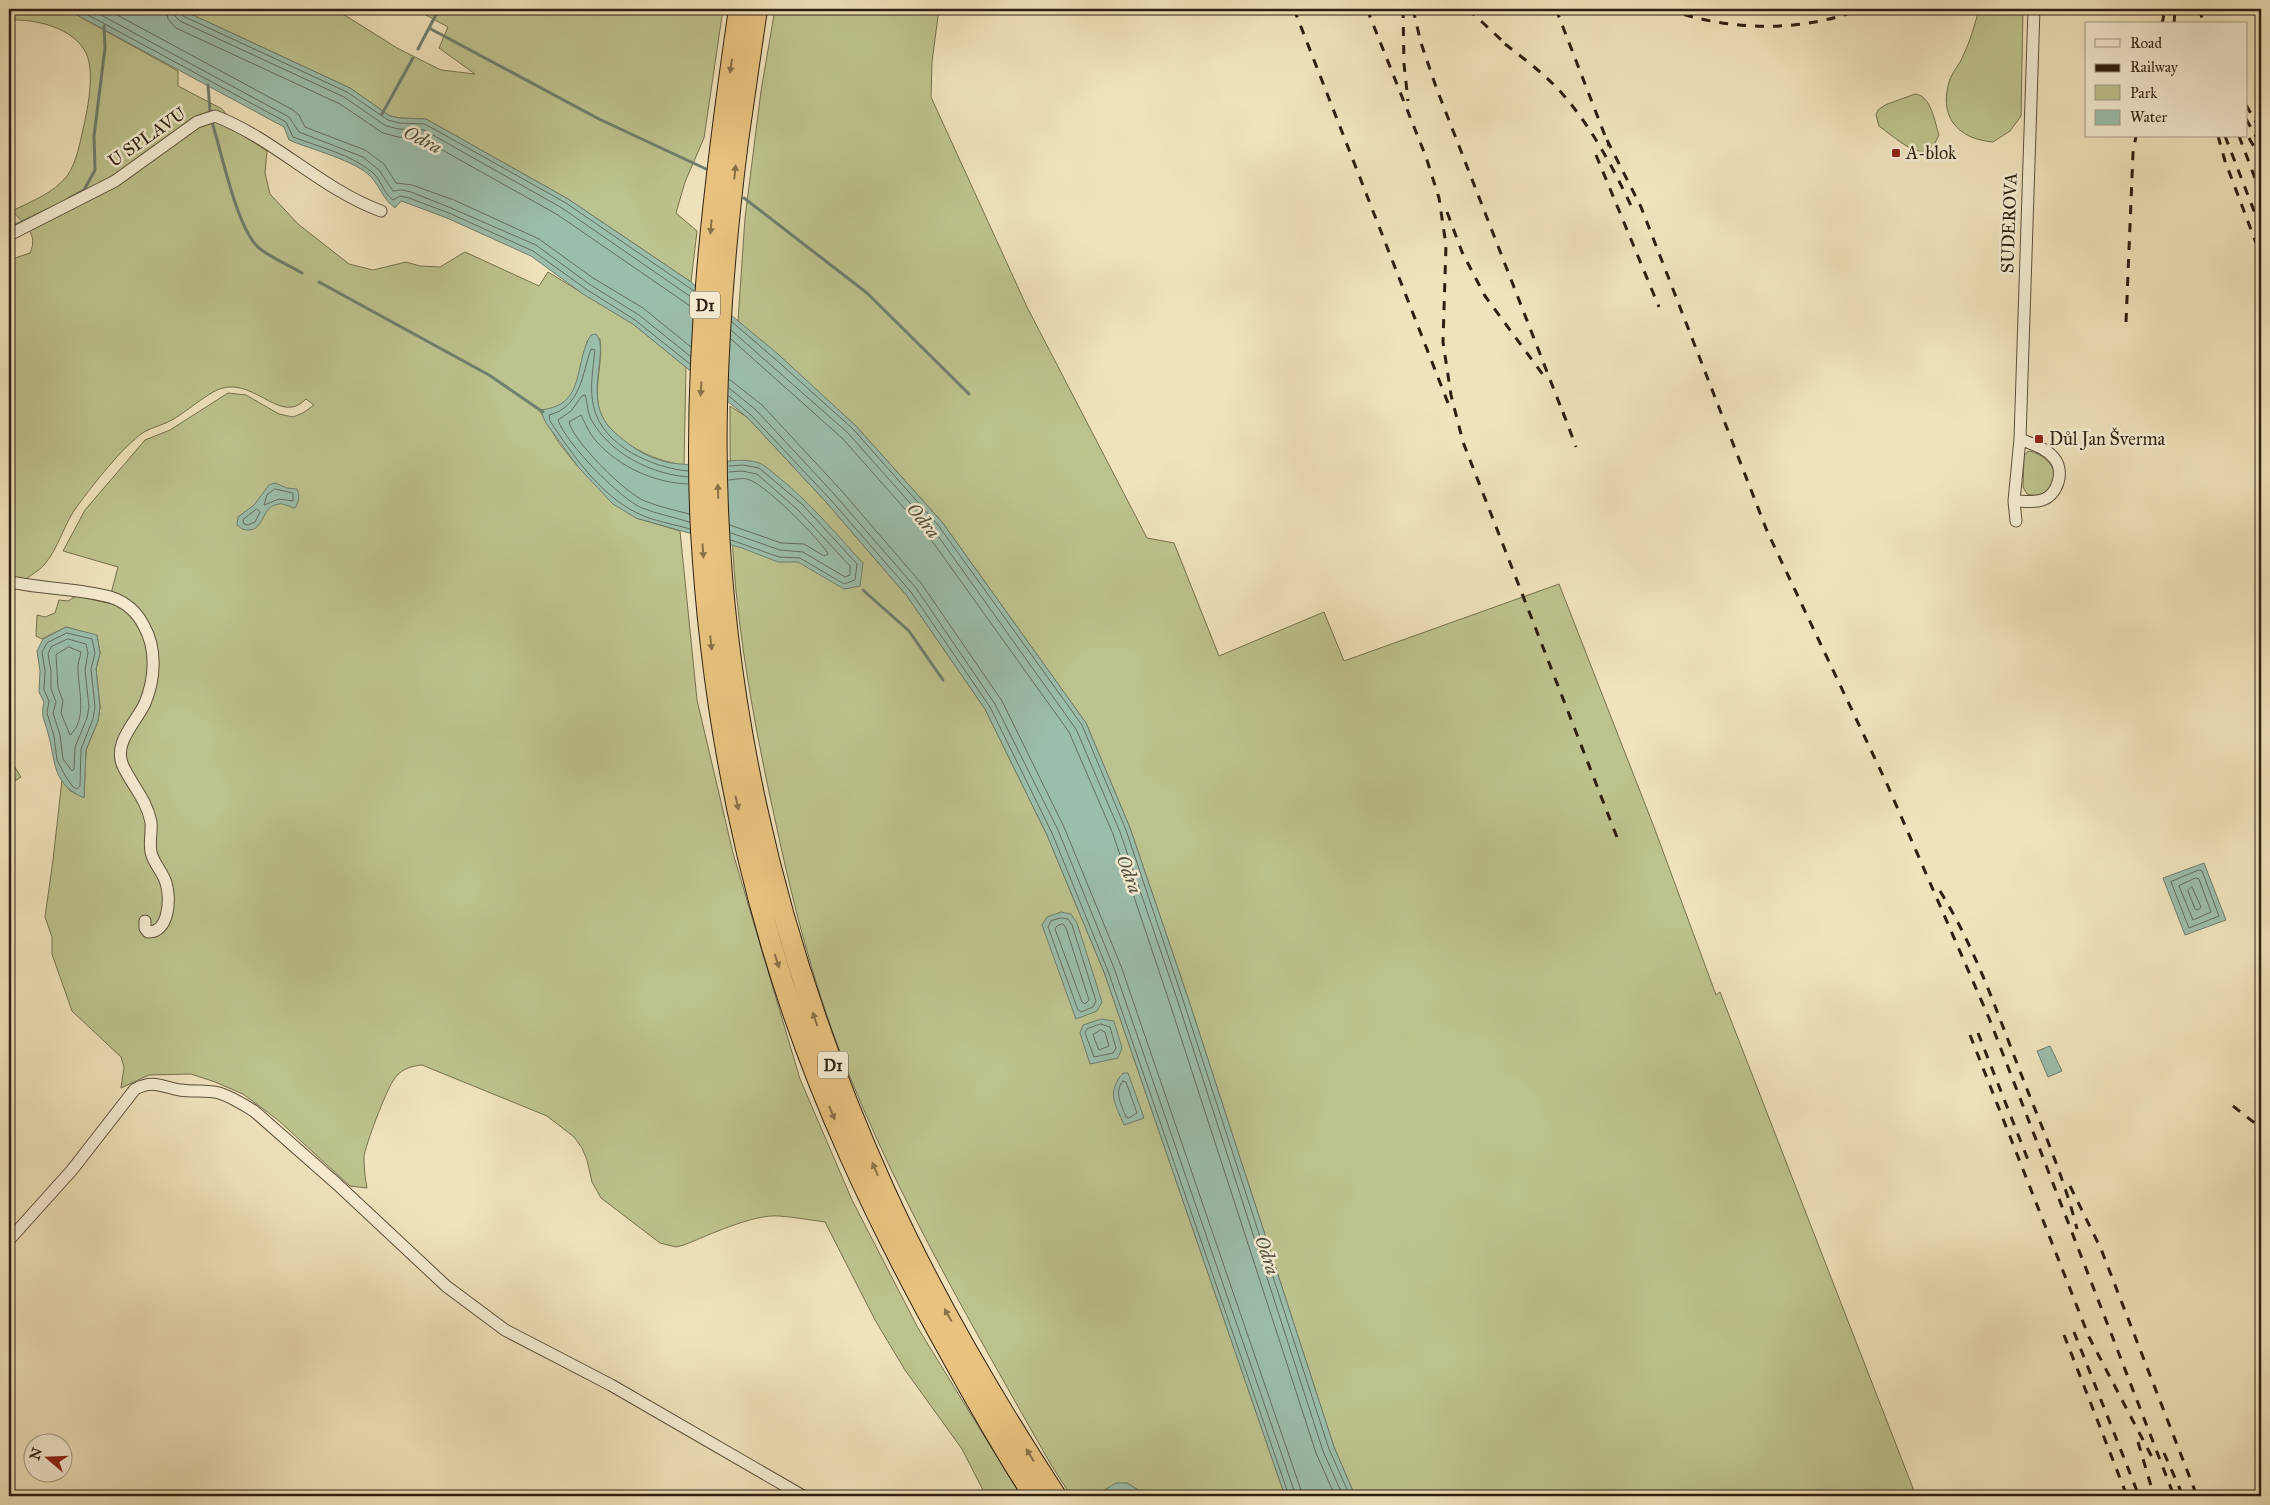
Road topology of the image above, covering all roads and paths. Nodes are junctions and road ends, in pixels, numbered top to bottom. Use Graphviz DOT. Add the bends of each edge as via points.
graph roads {
  1 [pos="2034,9"];
  2 [pos="747,14"];
  3 [pos="381,211"];
  4 [pos="9,235"];
  5 [pos="2020,439"];
  6 [pos="2014,501"];
  7 [pos="2016,521"];
  8 [pos="9,585"];
  9 [pos="715,593"];
  10 [pos="145,921"];
  11 [pos="9,1240"];
  12 [pos="803,1496"];
  13 [pos="1034,1496"];
  14 [pos="1056,1496"];
  1 -- 5 [label="street, SUDEROVA"];
  2 -- 9 [label="highway, D1" via="712,217 704,330 700,480"];
  3 -- 4 [label="street, U SPLAVU" via="341,191 292,158 215,116 197,122 115,181"];
  5 -- 6 [label="street, SUDEROVA"];
  5 -- 6 [label="street" via="2053,456 2060,477 2052,493 2043,500"];
  6 -- 7 [label="street, SUDEROVA"];
  8 -- 10 [label="street" via="110,597 131,608 149,635 153,653 151,688 122,743 120,756 122,766 149,813 151,853 166,884 168,912 159,930 148,932"];
  9 -- 13 [label="highway, D1, one-way" via="718,698 735,798 772,947 798,1027 867,1195 969,1388"];
  14 -- 9 [label="highway, D1, one-way" via="985,1381 930,1281 885,1191 815,1019 790,941 753,794"];
  11 -- 12 [label="street" via="72,1170 135,1089 145,1084 162,1084 179,1090 220,1094 254,1111 372,1215 446,1286 505,1330 611,1385"];
}
